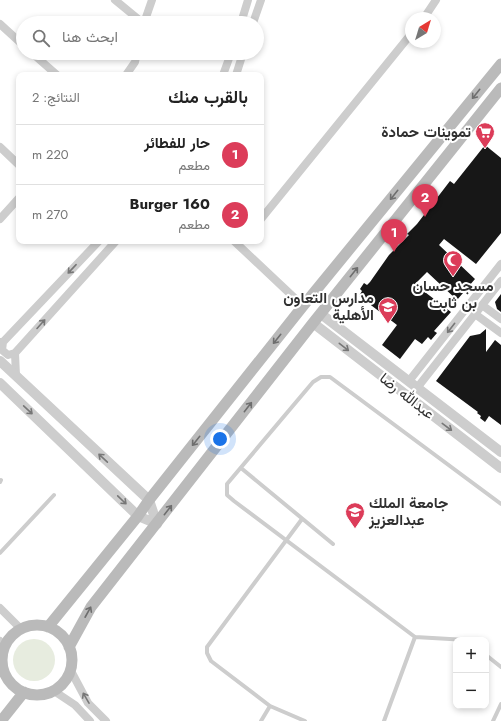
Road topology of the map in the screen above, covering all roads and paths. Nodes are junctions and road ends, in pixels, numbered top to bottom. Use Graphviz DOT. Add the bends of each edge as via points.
graph roads {
  1 [pos="115,0"];
  2 [pos="152,0"];
  3 [pos="248,0"];
  4 [pos="261,0"];
  5 [pos="436,0"];
  6 [pos="428,12"];
  7 [pos="134,16"];
  8 [pos="146,16"];
  9 [pos="243,16"];
  10 [pos="256,16"];
  11 [pos="0,25"];
  12 [pos="16,39"];
  13 [pos="405,41"];
  14 [pos="40,60"];
  15 [pos="135,60"];
  16 [pos="228,60"];
  17 [pos="241,60"];
  18 [pos="501,64"];
  19 [pos="54,72"];
  20 [pos="128,72"];
  21 [pos="224,72"];
  22 [pos="237,72"];
  23 [pos="488,80"];
  24 [pos="500,89"];
  25 [pos="0,147"];
  26 [pos="16,162"];
  27 [pos="16,201"];
  28 [pos="264,215"];
  29 [pos="0,219"];
  30 [pos="96,244"];
  31 [pos="113,244"];
  32 [pos="240,244"];
  33 [pos="501,264"];
  34 [pos="501,281"];
  35 [pos="482,305"];
  36 [pos="303,306"];
  37 [pos="321,314"];
  38 [pos="475,314"];
  39 [pos="501,319"];
  40 [pos="313,323"];
  41 [pos="501,334"];
  42 [pos="2,342"];
  43 [pos="15,353"];
  44 [pos="0,361"];
  45 [pos="16,376"];
  46 [pos="0,383"];
  47 [pos="413,384"];
  48 [pos="427,395"];
  49 [pos="420,406"];
  50 [pos="501,452"];
  51 [pos="241,468"];
  52 [pos="501,468"];
  53 [pos="54,495"];
  54 [pos="148,500"];
  55 [pos="501,504"];
  56 [pos="138,516"];
  57 [pos="302,519"];
  58 [pos="157,524"];
  59 [pos="286,540"];
  60 [pos="333,544"];
  61 [pos="0,553"];
  62 [pos="0,608"];
  63 [pos="48,627"];
  64 [pos="21,629"];
  65 [pos="415,637"];
  66 [pos="453,639"];
  67 [pos="2,644"];
  68 [pos="69,647"];
  69 [pos="489,657"];
  70 [pos="501,667"];
  71 [pos="70,671"];
  72 [pos="5,672"];
  73 [pos="0,683"];
  74 [pos="54,691"];
  75 [pos="24,692"];
  76 [pos="501,704"];
  77 [pos="270,706"];
  78 [pos="1,721"];
  79 [pos="90,721"];
  80 [pos="106,721"];
  81 [pos="261,721"];
  82 [pos="305,721"];
  83 [pos="384,721"];
  84 [pos="493,721"];
  1 -- 7 [label="street"];
  2 -- 8 [label="street"];
  3 -- 9 [label="street"];
  4 -- 10 [label="street"];
  5 -- 6 [label="street"];
  11 -- 12 [label="street"];
  13 -- 28 [label="street"];
  14 -- 19 [label="street"];
  15 -- 20 [label="street"];
  16 -- 21 [label="street"];
  17 -- 22 [label="street"];
  18 -- 23 [label="main road"];
  23 -- 24 [label="main road"];
  23 -- 36 [label="main road, one-way"];
  37 -- 24 [label="main road, one-way"];
  25 -- 26 [label="street"];
  27 -- 29 [label="street"];
  30 -- 42 [label="street, one-way"];
  43 -- 31 [label="street, one-way"];
  32 -- 36 [label="street"];
  33 -- 47 [label="street, one-way"];
  34 -- 35 [label="street"];
  35 -- 38 [label="street"];
  35 -- 39 [label="street"];
  36 -- 54 [label="main road, one-way"];
  37 -- 40 [label="main road"];
  37 -- 47 [label="street, عبدالله رضا"];
  38 -- 41 [label="street"];
  38 -- 47 [label="street"];
  40 -- 49 [label="street, عبدالله رضا, one-way"];
  58 -- 40 [label="main road, one-way"];
  42 -- 43 [label="street" via="2,350 8,356"];
  43 -- 45 [label="street"];
  44 -- 45 [label="street"];
  54 -- 45 [label="street, one-way"];
  46 -- 56 [label="street, one-way"];
  47 -- 48 [label="street, عبدالله رضا"];
  48 -- 49 [label="street"];
  48 -- 50 [label="street, عبدالله رضا"];
  49 -- 52 [label="street, عبدالله رضا, one-way"];
  51 -- 55 [label="lane" via="313,382 321,377 330,377"];
  51 -- 57 [label="lane"];
  51 -- 59 [label="lane" via="227,484 227,495"];
  53 -- 61 [label="lane"];
  54 -- 56 [label="main road"];
  54 -- 58 [label="street"];
  56 -- 58 [label="street"];
  56 -- 63 [label="main road"];
  57 -- 59 [label="lane"];
  57 -- 60 [label="lane"];
  68 -- 58 [label="main road, one-way" via="91,607"];
  59 -- 65 [label="lane"];
  59 -- 77 [label="lane" via="207,647 211,661"];
  62 -- 64 [label="street"];
  63 -- 64 [label="main road" via="34,625"];
  63 -- 68 [label="main road" via="57,631"];
  64 -- 67 [label="main road"];
  65 -- 66 [label="lane"];
  65 -- 83 [label="lane"];
  67 -- 72 [label="main road" via="2,664"];
  68 -- 71 [label="main road" via="72,658"];
  69 -- 70 [label="lane"];
  71 -- 74 [label="main road" via="64,682"];
  80 -- 71 [label="street, one-way" via="88,703"];
  72 -- 73 [label="main road"];
  72 -- 75 [label="main road" via="9,681"];
  74 -- 75 [label="main road" via="34,695"];
  74 -- 79 [label="street" via="75,705"];
  75 -- 78 [label="main road"];
  76 -- 84 [label="lane"];
  77 -- 81 [label="lane"];
  77 -- 82 [label="lane"];
}
